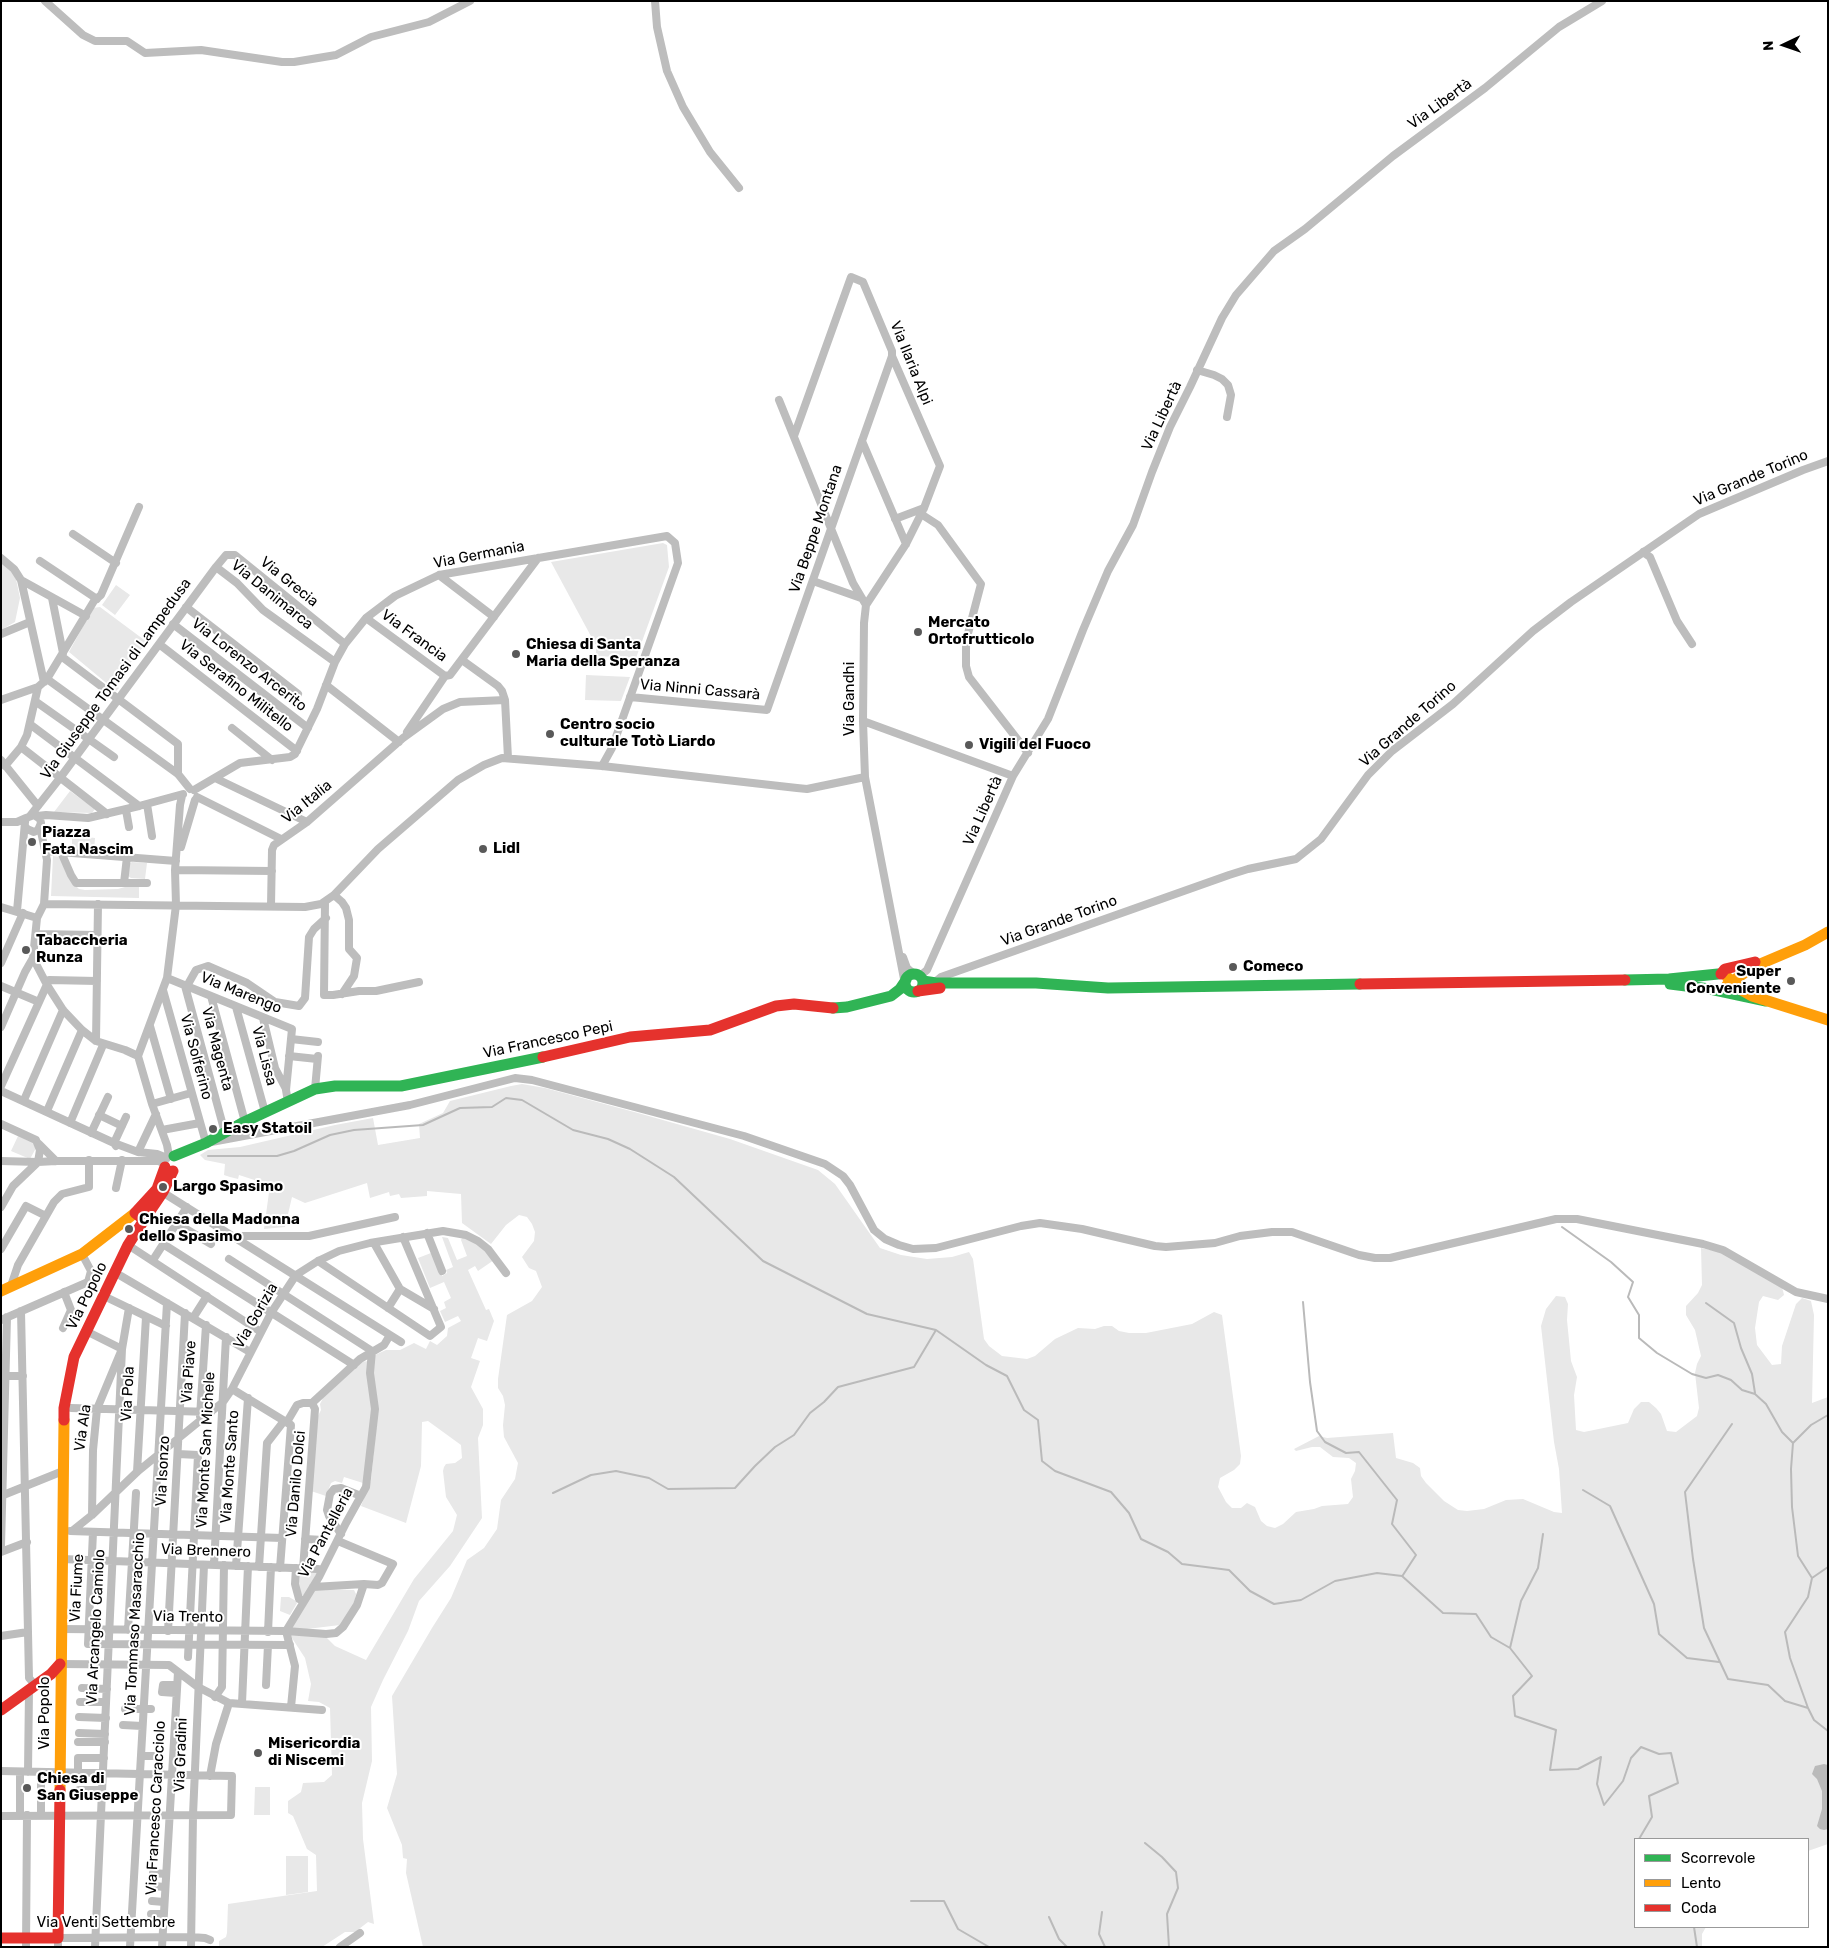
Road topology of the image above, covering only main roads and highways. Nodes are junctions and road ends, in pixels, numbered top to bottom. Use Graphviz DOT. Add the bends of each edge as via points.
graph roads {
  1 [pos="1828,932"];
  2 [pos="1769,960"];
  3 [pos="1642,980"];
  4 [pos="1725,981"];
  5 [pos="916,983"];
  6 [pos="976,983"];
  7 [pos="1828,1020"];
  8 [pos="241,1124"];
  9 [pos="240,1138"];
  10 [pos="163,1193"];
  11 [pos="135,1213"];
  12 [pos="144,1220"];
  13 [pos="132,1247"];
  14 [pos="6,1289"];
  15 [pos="90,1333"];
  16 [pos="66,1533"];
  17 [pos="57,1671"];
  18 [pos="2,1707"];
  19 [pos="1,1938"];
  20 [pos="26,1942"];
  21 [pos="58,1942"];
  1 -- 2 [label="main road"];
  2 -- 4 [label="main road"];
  2 -- 4 [label="main road"];
  3 -- 4 [label="main road"];
  3 -- 4 [label="main road" via="1706,974"];
  3 -- 6 [label="main road" via="1108,988"];
  4 -- 7 [label="main road" via="1766,1001"];
  5 -- 6 [label="main road"];
  5 -- 6 [label="main road"];
  5 -- 8 [label="main road, Via Francesco Pepi" via="910,995 886,1002 828,1008 794,1004 776,1006 710,1030 630,1037 401,1086 315,1089 287,1096"];
  8 -- 9 [label="main road"];
  8 -- 10 [label="main road, Via Francesco Pepi" via="185,1158 170,1161"];
  10 -- 11 [label="main road"];
  10 -- 12 [label="main road"];
  11 -- 12 [label="main road"];
  11 -- 14 [label="main road" via="82,1254"];
  12 -- 13 [label="main road"];
  13 -- 15 [label="main road, Via Popolo"];
  13 -- 15 [label="main road, Via Popolo" via="110,1299"];
  15 -- 16 [label="main road, Via Popolo" via="71,1408 70,1526"];
  15 -- 16 [label="main road, Via Popolo" via="74,1357 64,1408"];
  16 -- 17 [label="main road, Via Popolo"];
  17 -- 18 [label="main road"];
  17 -- 21 [label="main road, Via Popolo" via="60,1772"];
  19 -- 20 [label="main road, Via Venti Settembre"];
  20 -- 21 [label="main road, Via Venti Settembre"];
}
